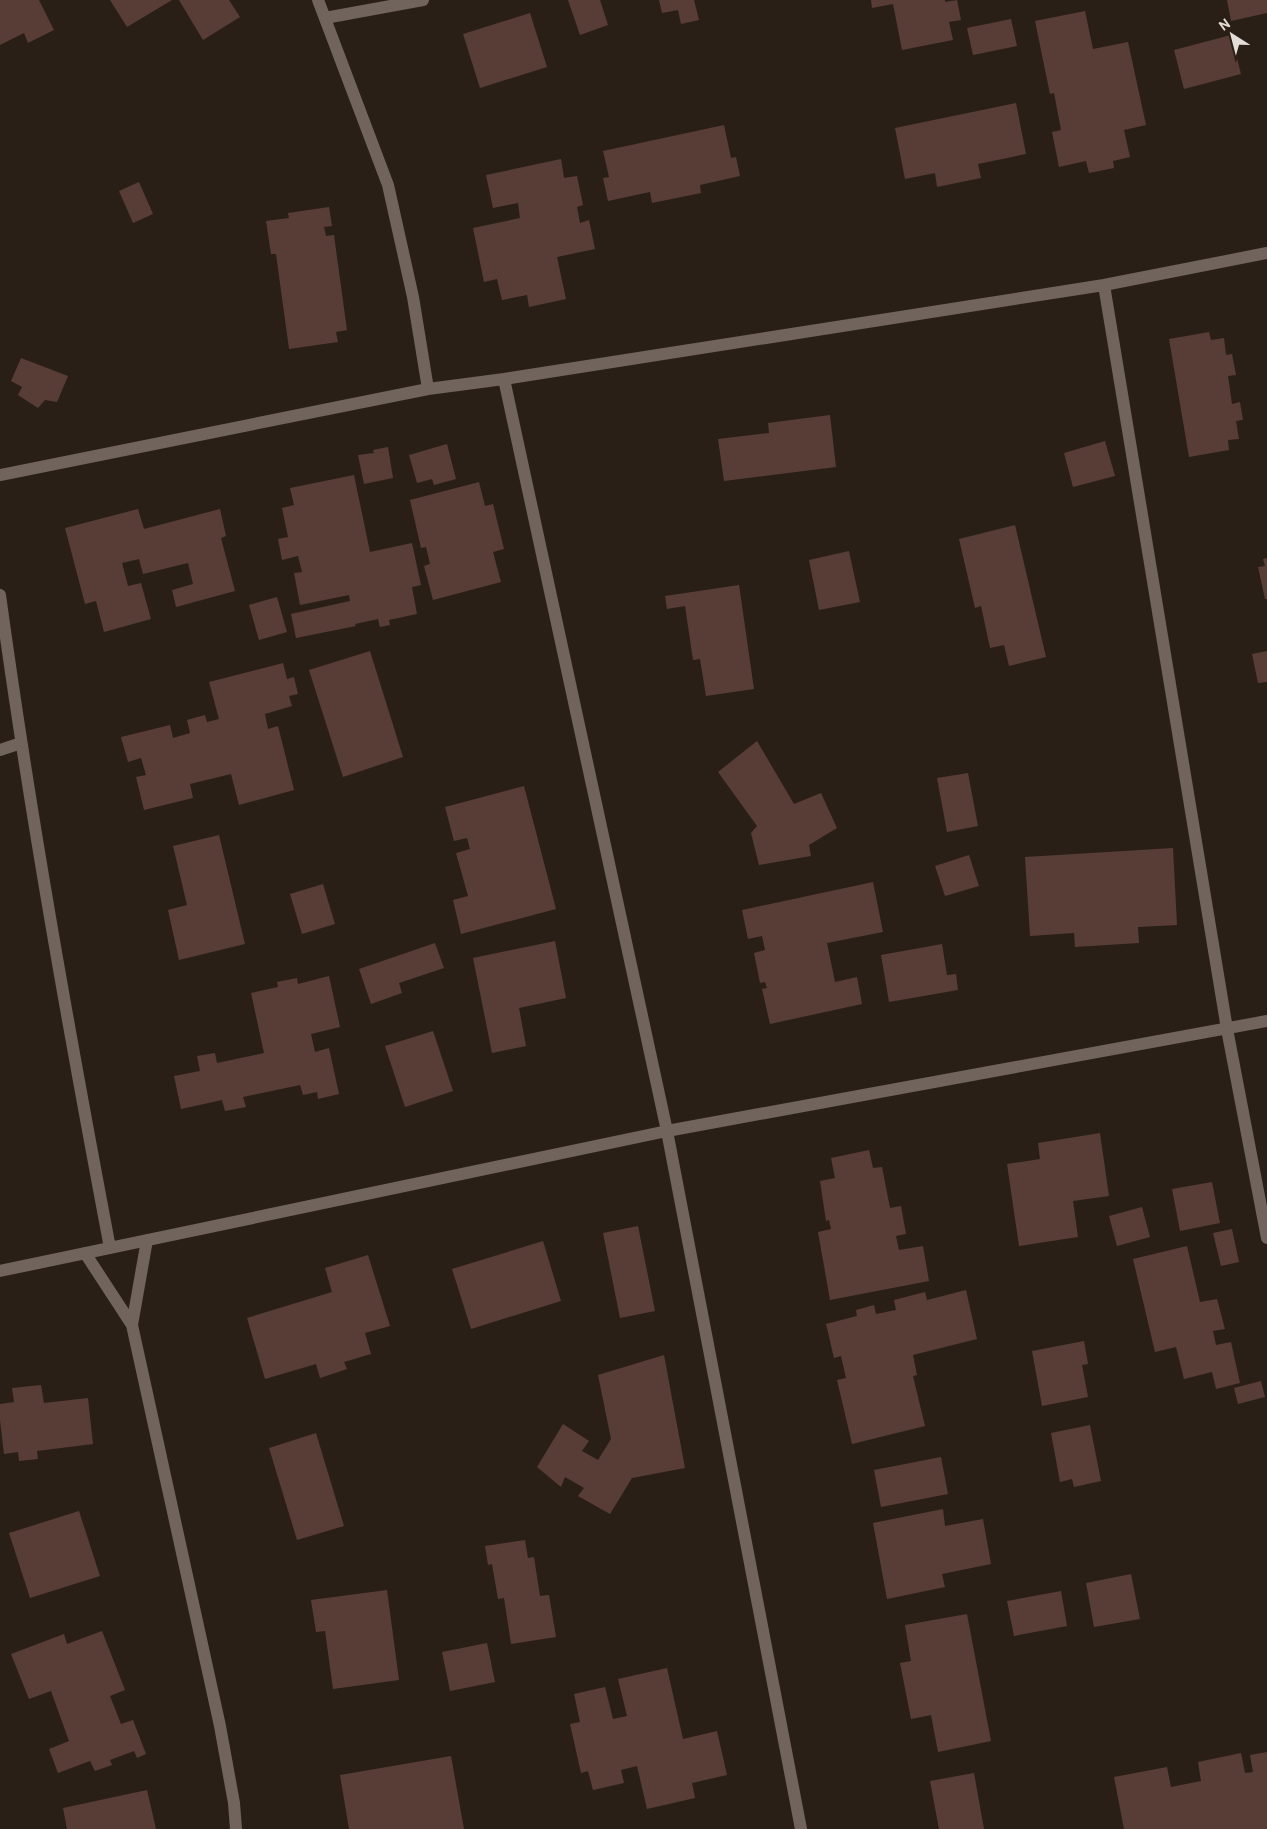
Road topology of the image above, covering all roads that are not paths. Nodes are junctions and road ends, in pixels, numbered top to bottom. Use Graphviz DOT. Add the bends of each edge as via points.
graph roads {
  1 [pos="318,0"];
  2 [pos="423,0"];
  3 [pos="325,18"];
  4 [pos="1267,253"];
  5 [pos="1104,285"];
  6 [pos="504,379"];
  7 [pos="428,389"];
  8 [pos="0,475"];
  9 [pos="0,595"];
  10 [pos="21,744"];
  11 [pos="0,750"];
  12 [pos="1267,1021"];
  13 [pos="1228,1029"];
  14 [pos="667,1131"];
  15 [pos="1267,1238"];
  16 [pos="147,1240"];
  17 [pos="110,1248"];
  18 [pos="85,1253"];
  19 [pos="0,1271"];
  20 [pos="132,1325"];
  21 [pos="236,1829"];
  22 [pos="801,1829"];
  1 -- 3 [label="street"];
  2 -- 3 [label="street"];
  3 -- 7 [label="street" via="388,186 413,296"];
  4 -- 5 [label="street"];
  5 -- 6 [label="street"];
  5 -- 13 [label="street"];
  6 -- 7 [label="street"];
  6 -- 14 [label="street"];
  7 -- 8 [label="street"];
  9 -- 10 [label="street"];
  10 -- 11 [label="street"];
  10 -- 17 [label="street"];
  12 -- 13 [label="street"];
  13 -- 14 [label="street"];
  13 -- 15 [label="street"];
  14 -- 16 [label="street"];
  14 -- 22 [label="street"];
  16 -- 17 [label="street"];
  16 -- 20 [label="street"];
  17 -- 18 [label="street"];
  18 -- 19 [label="street"];
  18 -- 20 [label="street"];
  20 -- 21 [label="street" via="220,1726"];
}
